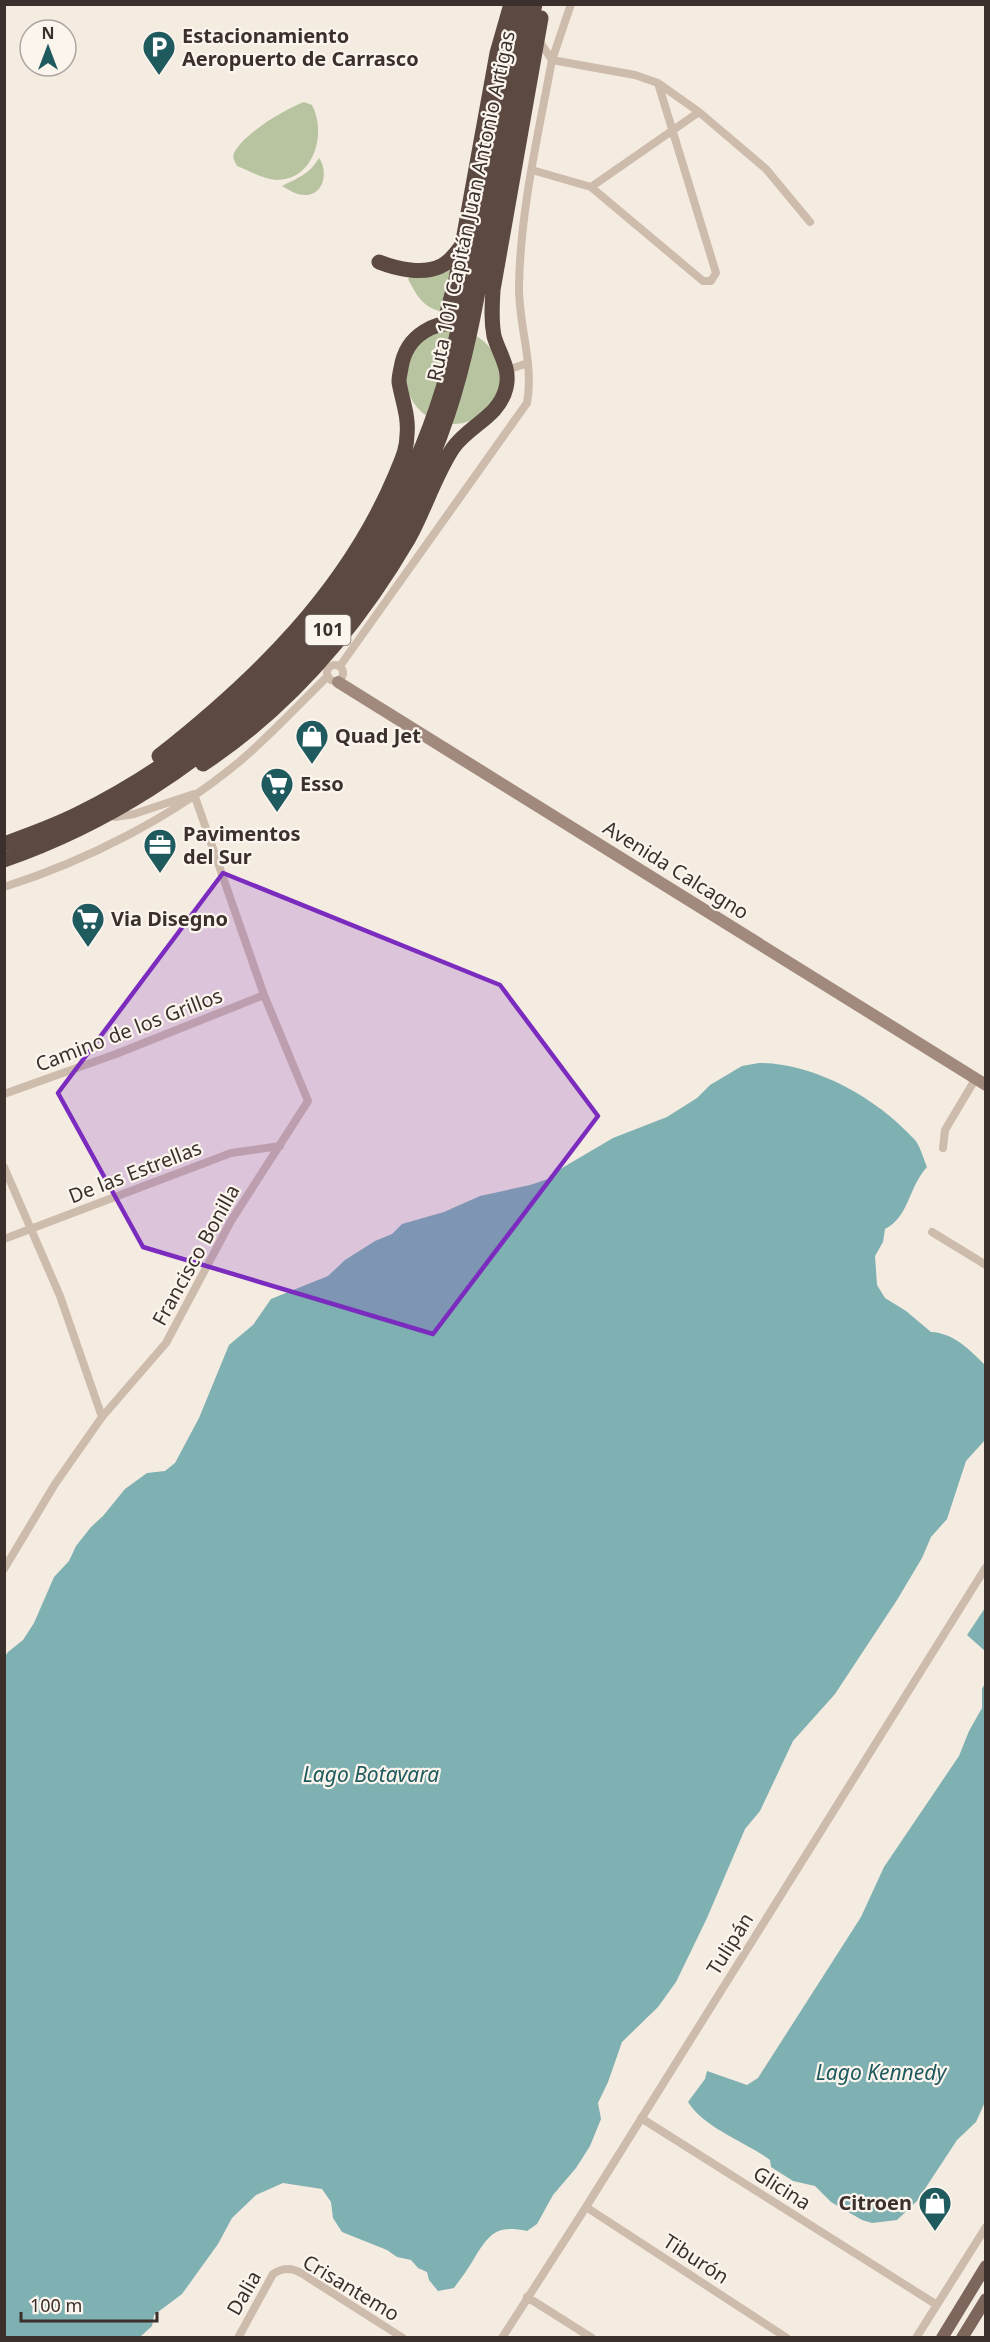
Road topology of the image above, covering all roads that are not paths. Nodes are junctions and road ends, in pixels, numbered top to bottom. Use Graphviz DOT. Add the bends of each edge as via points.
graph roads {
  1 [pos="511,4"];
  2 [pos="520,4"];
  3 [pos="535,4"];
  4 [pos="542,4"];
  5 [pos="571,4"];
  6 [pos="538,38"];
  7 [pos="552,60"];
  8 [pos="658,83"];
  9 [pos="699,112"];
  10 [pos="672,130"];
  11 [pos="532,171"];
  12 [pos="591,187"];
  13 [pos="810,222"];
  14 [pos="462,245"];
  15 [pos="379,262"];
  16 [pos="470,304"];
  17 [pos="444,324"];
  18 [pos="497,345"];
  19 [pos="528,363"];
  20 [pos="507,370"];
  21 [pos="405,402"];
  22 [pos="477,425"];
  23 [pos="429,447"];
  24 [pos="339,678"];
  25 [pos="135,782"];
  26 [pos="194,794"];
  27 [pos="115,817"];
  28 [pos="95,821"];
  29 [pos="4,844"];
  30 [pos="4,860"];
  31 [pos="4,887"];
  32 [pos="264,995"];
  33 [pos="981,1082"];
  34 [pos="4,1094"];
  35 [pos="279,1146"];
  36 [pos="944,1148"];
  37 [pos="4,1167"];
  38 [pos="32,1229"];
  39 [pos="932,1232"];
  40 [pos="4,1239"];
  41 [pos="986,1265"];
  42 [pos="102,1417"];
  43 [pos="986,1567"];
  44 [pos="4,1569"];
  45 [pos="641,2118"];
  46 [pos="586,2207"];
  47 [pos="986,2226"];
  48 [pos="986,2266"];
  49 [pos="282,2269"];
  50 [pos="527,2296"];
  51 [pos="986,2300"];
  52 [pos="937,2305"];
  53 [pos="238,2337"];
  54 [pos="403,2337"];
  55 [pos="502,2337"];
  56 [pos="592,2337"];
  57 [pos="787,2337"];
  58 [pos="916,2337"];
  59 [pos="942,2337"];
  60 [pos="962,2337"];
  1 -- 14 [label="highway" via="497,54"];
  2 -- 16 [label="highway, Ruta 101 Capitán Juan Antonio Artigas / 101"];
  3 -- 16 [label="highway, Ruta 101 Capitán Juan Antonio Artigas / 101"];
  4 -- 6 [label="highway"];
  5 -- 7 [label="street"];
  6 -- 7 [label="street"];
  6 -- 18 [label="highway" via="493,291 492,323"];
  7 -- 8 [label="street"];
  7 -- 11 [label="street"];
  8 -- 9 [label="street"];
  8 -- 10 [label="street"];
  9 -- 10 [label="street"];
  9 -- 13 [label="street" via="766,168"];
  10 -- 12 [label="street"];
  10 -- 12 [label="street" via="716,273 711,281 703,281"];
  11 -- 12 [label="street"];
  11 -- 19 [label="street" via="519,290"];
  14 -- 15 [label="highway" via="443,266 434,269 394,268"];
  14 -- 17 [label="highway"];
  16 -- 23 [label="highway, Ruta 101 Capitán Juan Antonio Artigas / 101" via="460,375"];
  17 -- 18 [label="highway" via="471,326 486,333"];
  17 -- 21 [label="highway" via="424,331 403,356 399,380"];
  18 -- 20 [label="highway"];
  19 -- 20 [label="street"];
  19 -- 24 [label="street" via="531,382 527,403"];
  20 -- 22 [label="highway" via="501,402"];
  21 -- 22 [label="highway" via="419,418 437,428 457,430"];
  21 -- 25 [label="highway" via="406,450 365,535 325,597 248,681 144,768"];
  22 -- 27 [label="highway" via="453,448 388,572 313,670 237,741"];
  23 -- 25 [label="highway, Ruta 101 Capitán Juan Antonio Artigas / 101" via="360,566 302,642 204,736"];
  23 -- 28 [label="highway, Ruta 101 Capitán Juan Antonio Artigas / 101" via="407,511 373,568 292,672 210,747 154,787"];
  24 -- 26 [label="street" via="239,762"];
  24 -- 33 [label="street, Avenida Calcagno"];
  25 -- 29 [label="highway, Ruta 101 Capitán Juan Antonio Artigas / 101" via="78,814"];
  26 -- 27 [label="street"];
  26 -- 31 [label="street" via="97,850"];
  26 -- 32 [label="street"];
  27 -- 28 [label="highway"];
  28 -- 30 [label="highway, Ruta 101 Capitán Juan Antonio Artigas / 101"];
  32 -- 34 [label="street, Camino de los Grillos"];
  32 -- 35 [label="street, Francisco Bonilla" via="308,1101"];
  33 -- 36 [label="street" via="945,1130"];
  35 -- 38 [label="street, De las Estrellas" via="231,1153"];
  35 -- 42 [label="street, Francisco Bonilla" via="231,1221 166,1343"];
  37 -- 38 [label="street"];
  38 -- 40 [label="street, De las Estrellas"];
  38 -- 42 [label="street"];
  39 -- 41 [label="street"];
  42 -- 44 [label="street, Francisco Bonilla" via="55,1484"];
  43 -- 45 [label="street, Tulipán"];
  45 -- 46 [label="street, Tulipán"];
  45 -- 52 [label="street, Glicina"];
  46 -- 50 [label="street, Tulipán"];
  46 -- 57 [label="street, Tiburón"];
  47 -- 52 [label="street"];
  48 -- 59 [label="main road"];
  49 -- 53 [label="street, Dalia" via="268,2281"];
  49 -- 54 [label="street, Crisantemo" via="295,2270"];
  50 -- 55 [label="street, Tulipán"];
  50 -- 56 [label="street"];
  51 -- 60 [label="main road"];
  52 -- 58 [label="street"];
}
